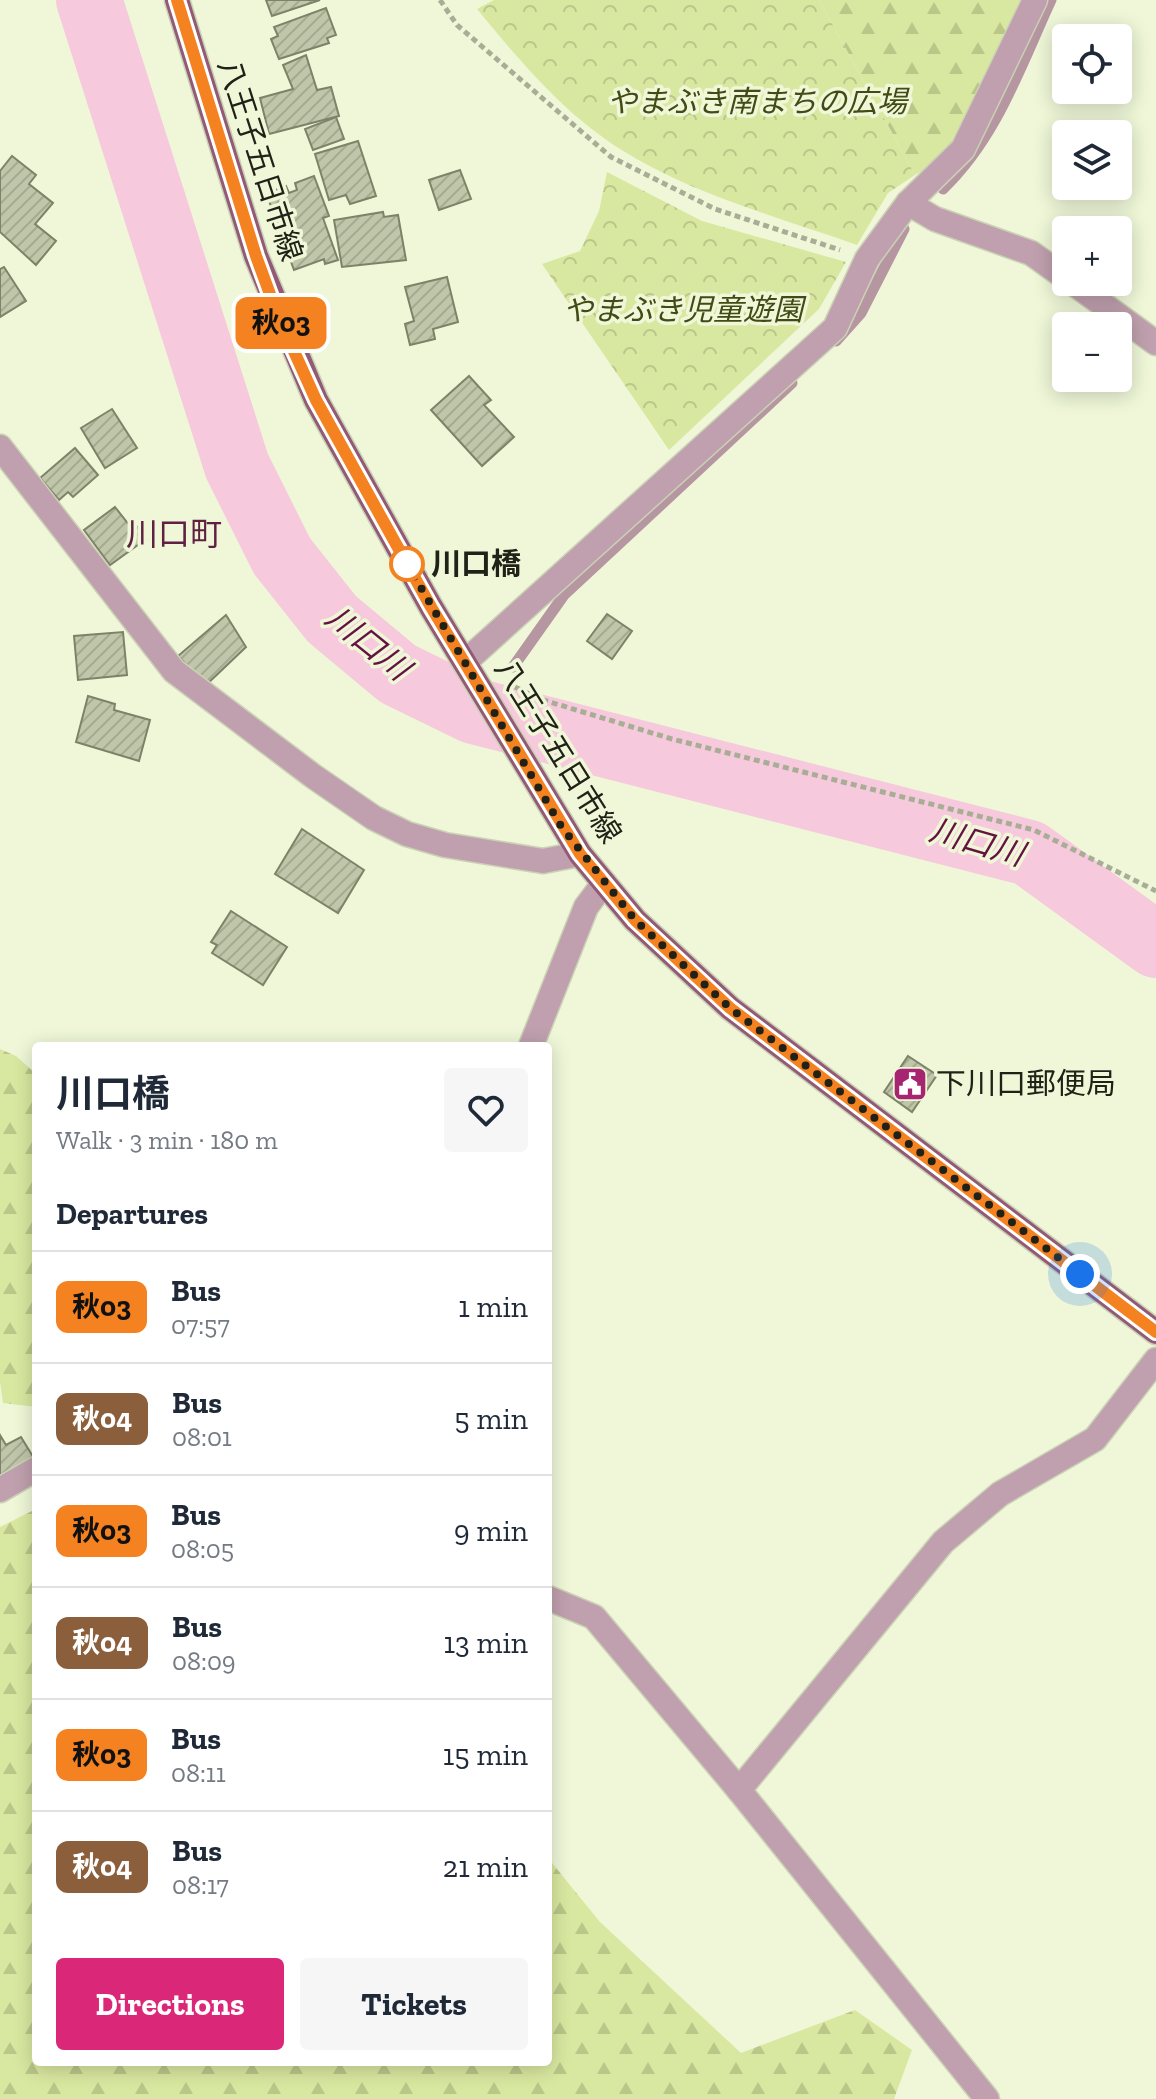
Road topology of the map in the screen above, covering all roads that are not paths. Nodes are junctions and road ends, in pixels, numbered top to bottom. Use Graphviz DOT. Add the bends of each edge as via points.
graph roads {
  1 [pos="177,0"];
  2 [pos="1035,0"];
  3 [pos="908,203"];
  4 [pos="1052,268"];
  5 [pos="1091,296"];
  6 [pos="1156,343"];
  7 [pos="0,447"];
  8 [pos="465,662"];
  9 [pos="580,854"];
  10 [pos="604,883"];
  11 [pos="533,1042"];
  12 [pos="1156,1332"];
  13 [pos="1156,1360"];
  14 [pos="32,1471"];
  15 [pos="0,1490"];
  16 [pos="552,1600"];
  17 [pos="739,1790"];
  18 [pos="987,2099"];
  1 -- 8 [label="main road, 八王子五日市線" via="278,316 357,479"];
  2 -- 3 [label="street" via="963,149"];
  3 -- 4 [label="street" via="935,219 1031,253"];
  3 -- 8 [label="street" via="867,259 835,328"];
  5 -- 6 [label="street"];
  7 -- 9 [label="street" via="174,671 325,784 374,818 445,845 543,861"];
  8 -- 9 [label="main road, 八王子五日市線"];
  9 -- 10 [label="main road, 八王子五日市線"];
  10 -- 11 [label="street" via="586,907"];
  10 -- 12 [label="main road, 八王子五日市線" via="656,941 730,1008"];
  13 -- 17 [label="street" via="1095,1439 1000,1494 943,1542"];
  14 -- 15 [label="street"];
  16 -- 17 [label="street" via="594,1617"];
  17 -- 18 [label="street"];
}
